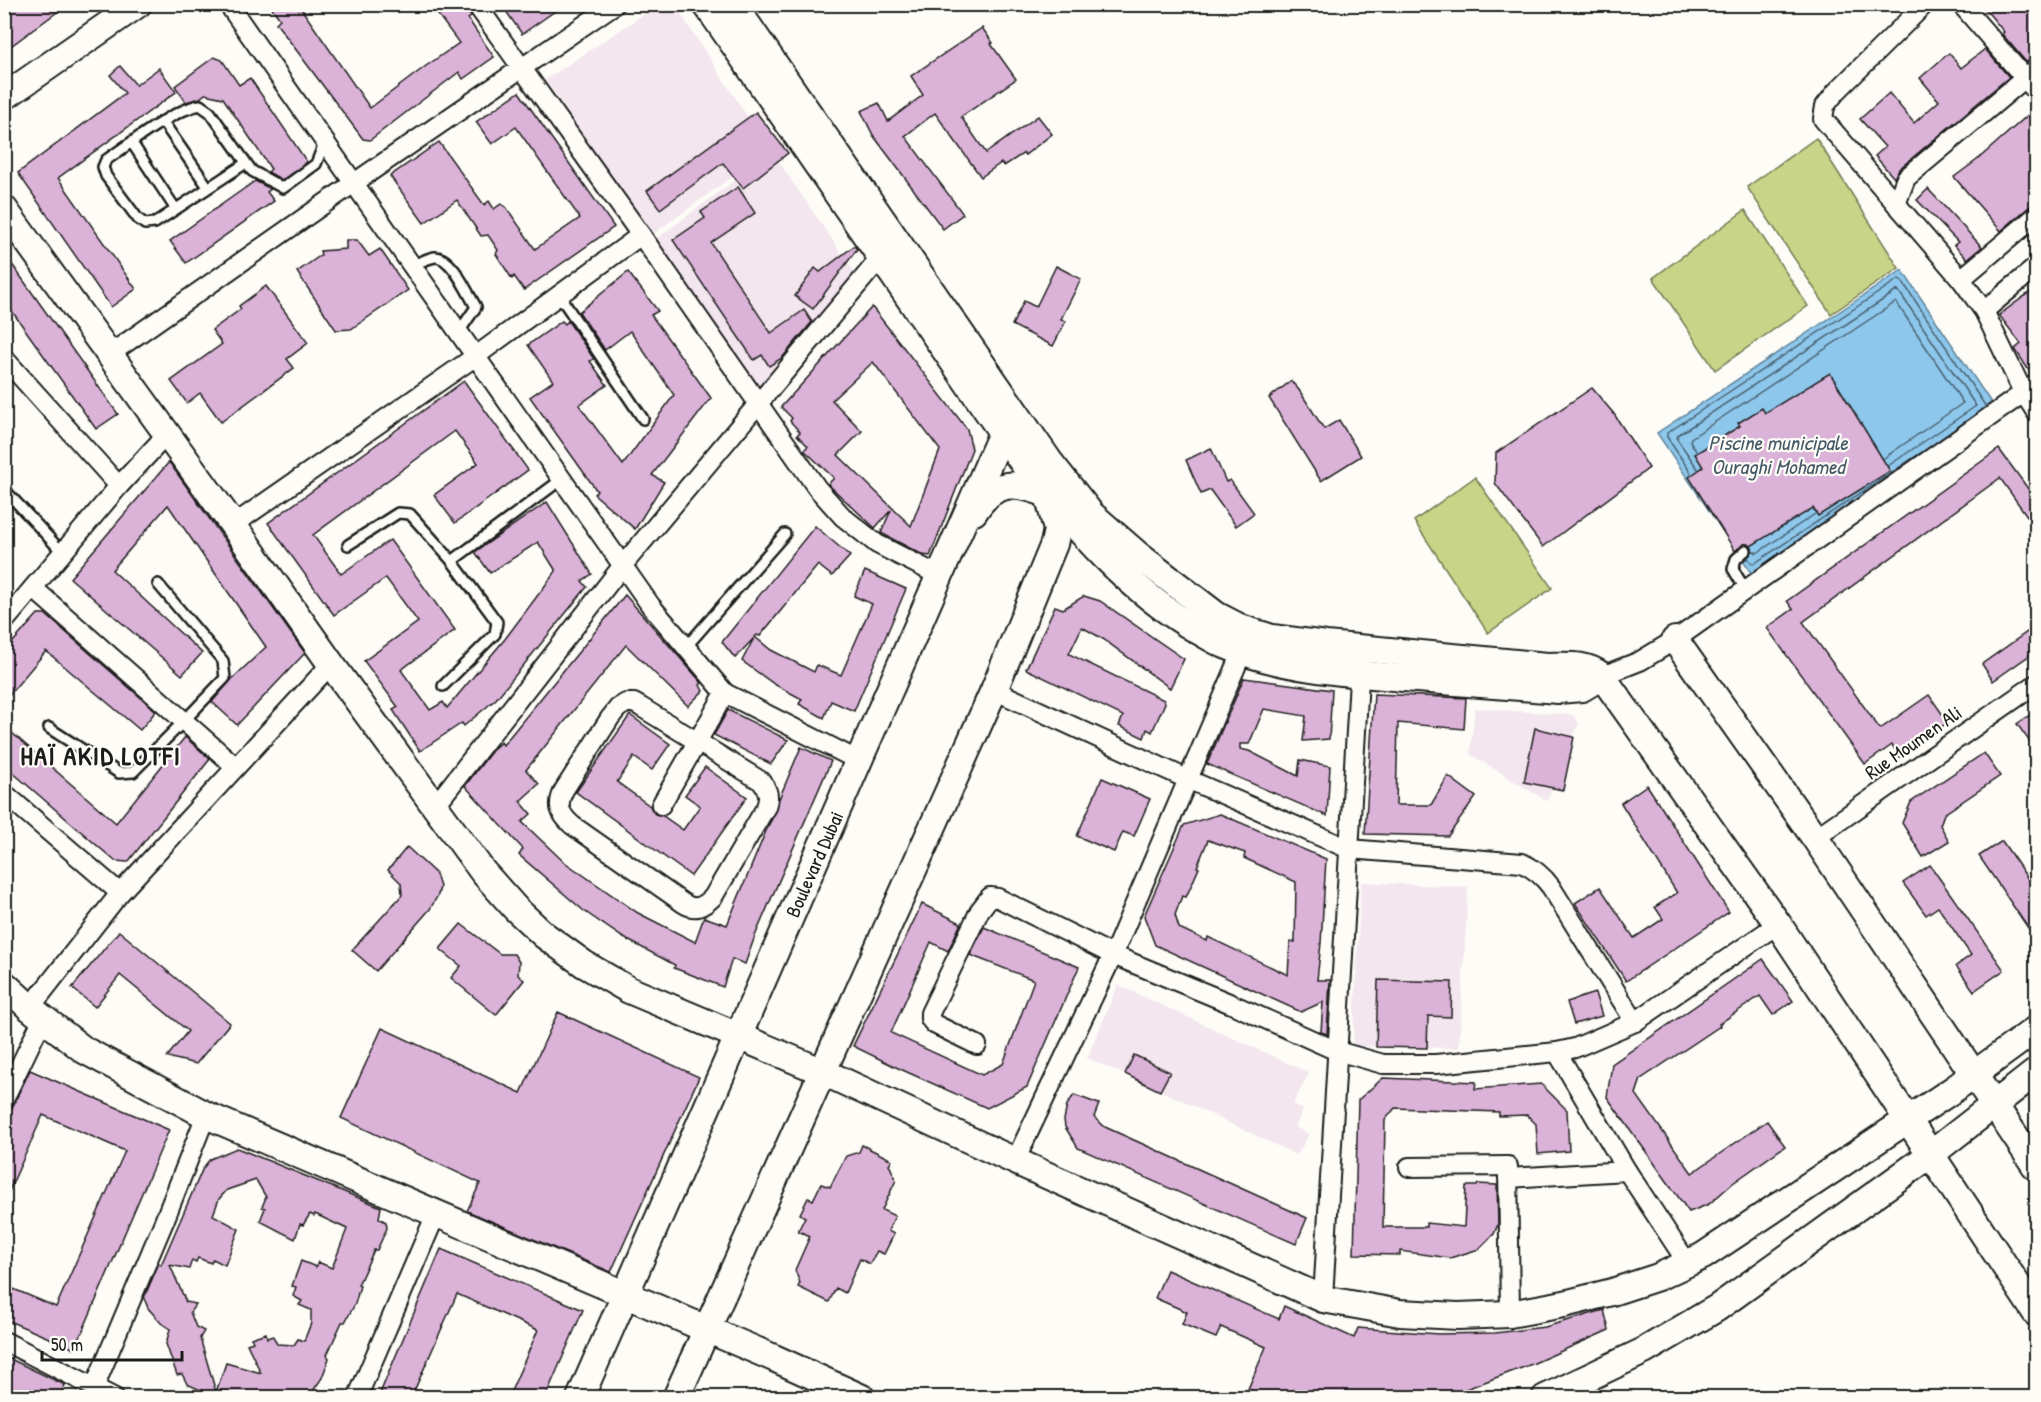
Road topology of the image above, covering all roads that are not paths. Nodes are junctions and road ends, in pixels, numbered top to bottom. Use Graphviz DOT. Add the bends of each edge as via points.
graph roads {
  1 [pos="138,4"];
  2 [pos="228,4"];
  3 [pos="476,4"];
  4 [pos="615,4"];
  5 [pos="706,4"];
  6 [pos="733,4"];
  7 [pos="1925,4"];
  8 [pos="1961,4"];
  9 [pos="521,69"];
  10 [pos="2033,80"];
  11 [pos="4,97"];
  12 [pos="163,122"];
  13 [pos="325,141"];
  14 [pos="132,142"];
  15 [pos="246,163"];
  16 [pos="354,183"];
  17 [pos="208,187"];
  18 [pos="1896,204"];
  19 [pos="175,208"];
  20 [pos="4,209"];
  21 [pos="2037,216"];
  22 [pos="641,235"];
  23 [pos="888,248"];
  24 [pos="412,265"];
  25 [pos="2037,267"];
  26 [pos="1961,279"];
  27 [pos="559,295"];
  28 [pos="1984,311"];
  29 [pos="459,332"];
  30 [pos="110,354"];
  31 [pos="476,356"];
  32 [pos="4,358"];
  33 [pos="2030,388"];
  34 [pos="759,403"];
  35 [pos="2037,412"];
  36 [pos="643,419"];
  37 [pos="1002,433"];
  38 [pos="167,434"];
  39 [pos="1046,456"];
  40 [pos="562,479"];
  41 [pos="119,486"];
  42 [pos="4,489"];
  43 [pos="1048,495"];
  44 [pos="1082,519"];
  45 [pos="233,525"];
  46 [pos="785,534"];
  47 [pos="1054,544"];
  48 [pos="348,545"];
  49 [pos="953,545"];
  50 [pos="1746,550"];
  51 [pos="63,553"];
  52 [pos="452,561"];
  53 [pos="623,564"];
  54 [pos="940,576"];
  55 [pos="158,584"];
  56 [pos="33,588"];
  57 [pos="1744,589"];
  58 [pos="4,622"];
  59 [pos="1675,640"];
  60 [pos="1246,642"];
  61 [pos="686,647"];
  62 [pos="1360,649"];
  63 [pos="331,664"];
  64 [pos="1360,674"];
  65 [pos="1602,675"];
  66 [pos="2037,684"];
  67 [pos="443,686"];
  68 [pos="994,690"];
  69 [pos="725,693"];
  70 [pos="184,722"];
  71 [pos="49,728"];
  72 [pos="698,742"];
  73 [pos="859,761"];
  74 [pos="236,767"];
  75 [pos="1188,779"];
  76 [pos="4,793"];
  77 [pos="660,805"];
  78 [pos="435,806"];
  79 [pos="1815,838"];
  80 [pos="1349,849"];
  81 [pos="120,893"];
  82 [pos="1778,924"];
  83 [pos="1113,955"];
  84 [pos="4,984"];
  85 [pos="36,1013"];
  86 [pos="1635,1022"];
  87 [pos="2037,1029"];
  88 [pos="738,1037"];
  89 [pos="977,1045"];
  90 [pos="1337,1051"];
  91 [pos="1557,1052"];
  92 [pos="821,1071"];
  93 [pos="2037,1072"];
  94 [pos="1975,1074"];
  95 [pos="4,1099"];
  96 [pos="1995,1103"];
  97 [pos="206,1115"];
  98 [pos="1908,1120"];
  99 [pos="1930,1155"];
  100 [pos="1015,1161"];
  101 [pos="1409,1167"];
  102 [pos="2037,1167"];
  103 [pos="1627,1171"];
  104 [pos="1508,1178"];
  105 [pos="436,1214"];
  106 [pos="1688,1264"];
  107 [pos="626,1295"];
  108 [pos="1323,1299"];
  109 [pos="2037,1313"];
  110 [pos="1510,1314"];
  111 [pos="706,1329"];
  112 [pos="4,1341"];
  113 [pos="94,1388"];
  114 [pos="115,1398"];
  115 [pos="357,1398"];
  116 [pos="580,1398"];
  117 [pos="676,1398"];
  118 [pos="862,1398"];
  119 [pos="1545,1398"];
  1 -- 11 [label="street"];
  2 -- 13 [label="street"];
  3 -- 9 [label="street"];
  4 -- 9 [label="street"];
  5 -- 23 [label="street"];
  6 -- 23 [label="street"];
  7 -- 18 [label="street" via="1825,106 1823,119"];
  8 -- 10 [label="street"];
  9 -- 16 [label="street"];
  9 -- 22 [label="street"];
  10 -- 18 [label="street" via="1906,178"];
  12 -- 14 [label="lane"];
  12 -- 15 [label="lane" via="200,105 210,112"];
  12 -- 17 [label="lane"];
  13 -- 15 [label="lane" via="316,164 283,188 252,171"];
  13 -- 16 [label="street"];
  14 -- 19 [label="lane"];
  14 -- 19 [label="lane" via="106,160 106,176 145,224 155,223"];
  15 -- 17 [label="lane"];
  16 -- 24 [label="street"];
  16 -- 30 [label="street"];
  17 -- 19 [label="lane"];
  18 -- 26 [label="street"];
  20 -- 30 [label="street"];
  21 -- 26 [label="street"];
  22 -- 27 [label="street"];
  22 -- 34 [label="street"];
  23 -- 34 [label="street"];
  23 -- 37 [label="street"];
  23 -- 39 [label="street"];
  24 -- 29 [label="street"];
  24 -- 29 [label="lane" via="436,257 454,269 476,307"];
  25 -- 28 [label="street"];
  26 -- 28 [label="street"];
  27 -- 31 [label="street"];
  27 -- 36 [label="lane"];
  28 -- 33 [label="street"];
  29 -- 31 [label="street"];
  30 -- 38 [label="street"];
  31 -- 40 [label="street"];
  31 -- 45 [label="street"];
  32 -- 41 [label="street"];
  33 -- 35 [label="street"];
  33 -- 57 [label="street"];
  34 -- 53 [label="street"];
  34 -- 54 [label="street" via="817,488 843,518 877,544"];
  37 -- 43 [label="street"];
  37 -- 49 [label="street, Boulevard Dubai"];
  38 -- 41 [label="street"];
  38 -- 45 [label="street"];
  39 -- 43 [label="street"];
  39 -- 44 [label="street"];
  40 -- 52 [label="lane"];
  40 -- 53 [label="street"];
  41 -- 51 [label="street"];
  42 -- 51 [label="lane"];
  43 -- 44 [label="street"];
  43 -- 47 [label="street" via="1057,530"];
  43 -- 49 [label="street" via="1007,484 992,490"];
  44 -- 47 [label="street"];
  44 -- 60 [label="street" via="1137,587 1168,612 1222,645"];
  45 -- 63 [label="street"];
  46 -- 61 [label="lane"];
  47 -- 68 [label="street"];
  48 -- 52 [label="lane" via="398,513 410,514"];
  49 -- 54 [label="street, Boulevard Dubai"];
  50 -- 57 [label="lane" via="1736,559 1733,569"];
  51 -- 56 [label="street"];
  52 -- 67 [label="lane" via="497,622 495,634"];
  53 -- 61 [label="street" via="651,606"];
  53 -- 78 [label="street"];
  54 -- 73 [label="street, Boulevard Dubai"];
  55 -- 70 [label="lane" via="223,661 225,678"];
  56 -- 58 [label="street"];
  56 -- 70 [label="street"];
  57 -- 59 [label="street"];
  59 -- 65 [label="street" via="1640,661"];
  59 -- 79 [label="street"];
  60 -- 62 [label="street" via="1272,638"];
  60 -- 64 [label="street" via="1303,666"];
  60 -- 75 [label="street"];
  61 -- 69 [label="street"];
  62 -- 64 [label="street"];
  62 -- 65 [label="street" via="1547,666 1580,665"];
  63 -- 74 [label="street"];
  63 -- 78 [label="street"];
  64 -- 65 [label="street" via="1570,690 1593,683"];
  64 -- 80 [label="street"];
  65 -- 82 [label="street"];
  66 -- 79 [label="street, Rue Moumen Ali"];
  68 -- 75 [label="street"];
  68 -- 92 [label="street"];
  69 -- 72 [label="street"];
  69 -- 73 [label="street"];
  70 -- 71 [label="lane" via="133,772 119,773"];
  70 -- 74 [label="street"];
  72 -- 72 [label="street" via="634,703 626,703 610,718 564,790 559,808 572,825 683,903 699,908 713,897 769,798 761,781"];
  72 -- 77 [label="street"];
  73 -- 88 [label="street, Boulevard Dubai"];
  74 -- 81 [label="street"];
  75 -- 80 [label="street"];
  75 -- 83 [label="street"];
  76 -- 81 [label="street"];
  78 -- 88 [label="street" via="483,872 544,935 629,990"];
  79 -- 94 [label="street"];
  80 -- 86 [label="street" via="1522,863 1533,868 1551,887"];
  80 -- 90 [label="street"];
  81 -- 85 [label="street"];
  82 -- 86 [label="street"];
  82 -- 98 [label="street"];
  83 -- 89 [label="street" via="990,897 930,1013 934,1024"];
  83 -- 90 [label="street"];
  83 -- 100 [label="street"];
  84 -- 85 [label="street"];
  85 -- 95 [label="street"];
  85 -- 97 [label="street" via="84,1050"];
  86 -- 91 [label="street"];
  87 -- 94 [label="street"];
  88 -- 92 [label="street"];
  88 -- 107 [label="street, Boulevard Dubai"];
  90 -- 91 [label="street" via="1383,1064 1436,1064"];
  90 -- 108 [label="street"];
  91 -- 103 [label="street"];
  92 -- 100 [label="street"];
  92 -- 111 [label="street"];
  93 -- 96 [label="street"];
  94 -- 96 [label="street"];
  94 -- 98 [label="street"];
  96 -- 99 [label="street"];
  96 -- 102 [label="street"];
  97 -- 105 [label="street"];
  97 -- 113 [label="street"];
  98 -- 99 [label="street"];
  98 -- 106 [label="street"];
  99 -- 109 [label="street"];
  99 -- 119 [label="street" via="1717,1308 1644,1351"];
  100 -- 108 [label="street"];
  101 -- 104 [label="street" via="1508,1166"];
  103 -- 104 [label="street"];
  103 -- 106 [label="street"];
  104 -- 110 [label="street"];
  105 -- 107 [label="street"];
  105 -- 115 [label="street"];
  106 -- 110 [label="street" via="1612,1292"];
  107 -- 111 [label="street"];
  107 -- 116 [label="street, Boulevard Dubai"];
  108 -- 110 [label="street" via="1400,1313"];
  111 -- 117 [label="street"];
  111 -- 118 [label="street"];
  112 -- 113 [label="street"];
  113 -- 114 [label="street"];
}
